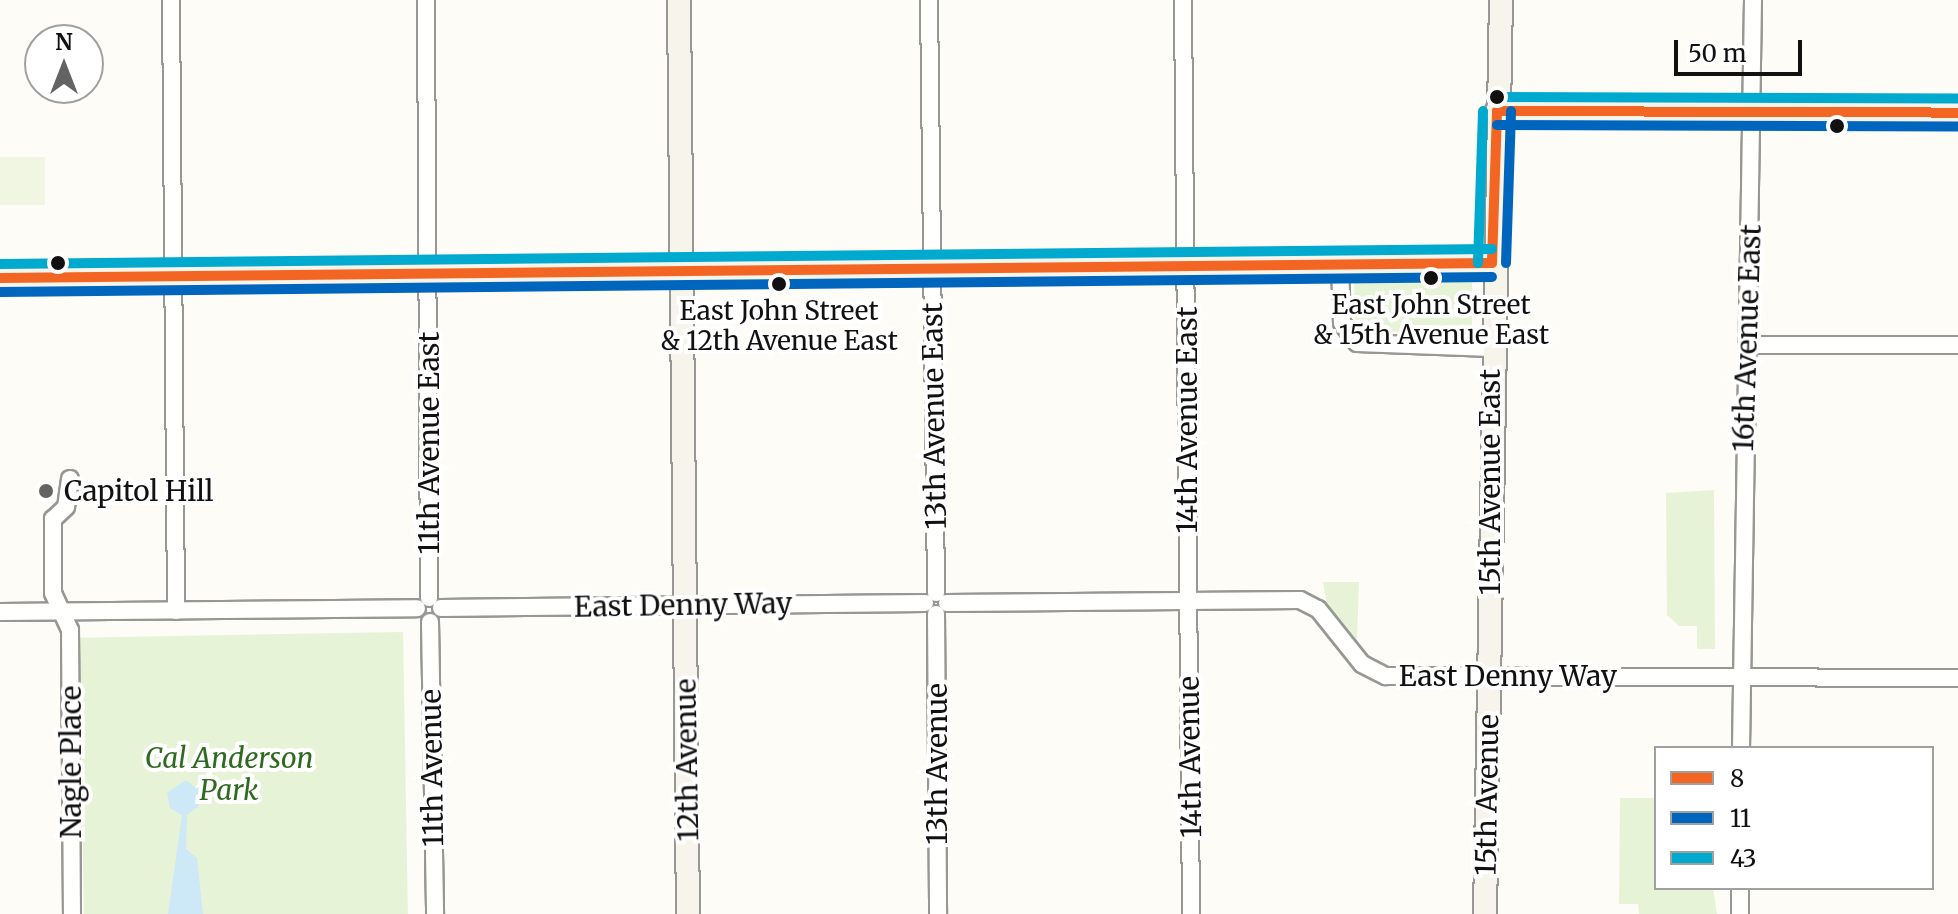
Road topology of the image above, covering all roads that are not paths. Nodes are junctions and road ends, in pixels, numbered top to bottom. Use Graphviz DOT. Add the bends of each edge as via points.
graph roads {
  1 [pos="171,0"];
  2 [pos="426,0"];
  3 [pos="679,0"];
  4 [pos="929,0"];
  5 [pos="1183,0"];
  6 [pos="1501,0"];
  7 [pos="1753,0"];
  8 [pos="1497,111"];
  9 [pos="1753,112"];
  10 [pos="1958,113"];
  11 [pos="1340,263"];
  12 [pos="1492,263"];
  13 [pos="1186,265"];
  14 [pos="932,268"];
  15 [pos="681,271"];
  16 [pos="427,273"];
  17 [pos="174,277"];
  18 [pos="0,278"];
  19 [pos="1751,345"];
  20 [pos="1958,345"];
  21 [pos="1491,348"];
  22 [pos="70,479"];
  23 [pos="1188,600"];
  24 [pos="936,603"];
  25 [pos="429,605"];
  26 [pos="685,605"];
  27 [pos="176,611"];
  28 [pos="0,612"];
  29 [pos="61,612"];
  30 [pos="1489,676"];
  31 [pos="1742,677"];
  32 [pos="1958,678"];
  33 [pos="1741,746"];
  34 [pos="1740,890"];
  35 [pos="72,914"];
  36 [pos="435,914"];
  37 [pos="688,914"];
  38 [pos="938,914"];
  39 [pos="1191,914"];
  40 [pos="1485,914"];
  41 [pos="1740,914"];
  1 -- 17 [label="street"];
  2 -- 16 [label="street, 11th Avenue East"];
  3 -- 15 [label="street, 12th Avenue"];
  4 -- 14 [label="street, 13th Avenue East"];
  5 -- 13 [label="street, 14th Avenue East"];
  6 -- 8 [label="street, 15th Avenue East"];
  7 -- 9 [label="street, 16th Avenue East"];
  8 -- 9 [label="street"];
  8 -- 12 [label="street, 15th Avenue East"];
  9 -- 10 [label="street"];
  9 -- 19 [label="street, 16th Avenue East"];
  11 -- 12 [label="street"];
  11 -- 13 [label="street"];
  11 -- 21 [label="street" via="1342,323 1357,343"];
  12 -- 21 [label="street, 15th Avenue East"];
  13 -- 14 [label="street"];
  13 -- 23 [label="street, 14th Avenue East"];
  14 -- 15 [label="street"];
  14 -- 24 [label="street, 13th Avenue East"];
  15 -- 16 [label="street"];
  15 -- 26 [label="street, 12th Avenue"];
  16 -- 17 [label="street"];
  16 -- 25 [label="street, 11th Avenue East"];
  17 -- 18 [label="street"];
  17 -- 27 [label="street"];
  19 -- 20 [label="street"];
  19 -- 31 [label="street, 16th Avenue East" via="1744,371"];
  21 -- 30 [label="street, 15th Avenue East"];
  22 -- 29 [label="street, Nagle Place" via="66,507 53,519 53,593"];
  23 -- 24 [label="street, East Denny Way"];
  23 -- 30 [label="street, East Denny Way" via="1306,601 1372,672"];
  23 -- 39 [label="street, 14th Avenue"];
  24 -- 26 [label="street, East Denny Way"];
  24 -- 38 [label="street, 13th Avenue"];
  25 -- 26 [label="street, East Denny Way"];
  25 -- 27 [label="street, East Denny Way"];
  25 -- 36 [label="street, 11th Avenue"];
  26 -- 37 [label="street, 12th Avenue"];
  27 -- 29 [label="street, East Denny Way"];
  28 -- 29 [label="street, East Denny Way"];
  29 -- 35 [label="street, Nagle Place" via="70,630"];
  30 -- 31 [label="street, East Denny Way"];
  30 -- 40 [label="street, 15th Avenue"];
  31 -- 32 [label="street, East Denny Way"];
  31 -- 33 [label="street, 16th Avenue East"];
  34 -- 41 [label="street"];
}
